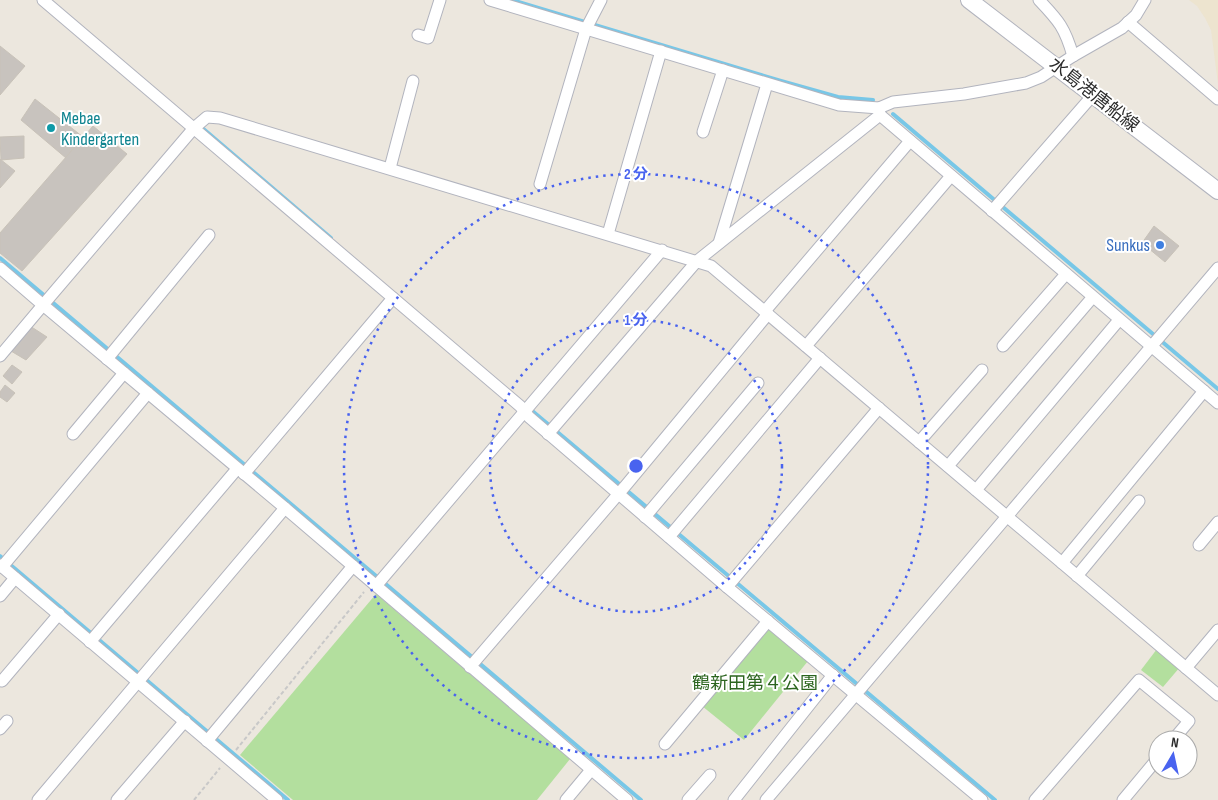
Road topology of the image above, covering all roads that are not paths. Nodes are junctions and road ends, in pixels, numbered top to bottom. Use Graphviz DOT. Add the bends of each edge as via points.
graph roads {
  1 [pos="44,0"];
  2 [pos="440,0"];
  3 [pos="490,0"];
  4 [pos="600,0"];
  5 [pos="969,0"];
  6 [pos="1039,0"];
  7 [pos="1144,0"];
  8 [pos="1128,22"];
  9 [pos="588,25"];
  10 [pos="428,38"];
  11 [pos="661,51"];
  12 [pos="1073,56"];
  13 [pos="1057,67"];
  14 [pos="722,70"];
  15 [pos="413,81"];
  16 [pos="767,84"];
  17 [pos="1093,95"];
  18 [pos="1218,99"];
  19 [pos="879,112"];
  20 [pos="196,125"];
  21 [pos="703,132"];
  22 [pos="910,141"];
  23 [pos="390,168"];
  24 [pos="951,176"];
  25 [pos="540,184"];
  26 [pos="1218,191"];
  27 [pos="996,206"];
  28 [pos="608,234"];
  29 [pos="210,236"];
  30 [pos="719,243"];
  31 [pos="662,250"];
  32 [pos="697,261"];
  33 [pos="0,268"];
  34 [pos="1218,268"];
  35 [pos="1066,274"];
  36 [pos="393,298"];
  37 [pos="1092,298"];
  38 [pos="47,301"];
  39 [pos="767,312"];
  40 [pos="1119,320"];
  41 [pos="1155,342"];
  42 [pos="806,346"];
  43 [pos="1004,346"];
  44 [pos="110,355"];
  45 [pos="0,356"];
  46 [pos="820,358"];
  47 [pos="982,370"];
  48 [pos="124,373"];
  49 [pos="758,383"];
  50 [pos="1204,391"];
  51 [pos="148,393"];
  52 [pos="1218,403"];
  53 [pos="879,408"];
  54 [pos="527,409"];
  55 [pos="552,430"];
  56 [pos="73,434"];
  57 [pos="919,442"];
  58 [pos="948,466"];
  59 [pos="245,470"];
  60 [pos="621,489"];
  61 [pos="976,490"];
  62 [pos="1139,501"];
  63 [pos="285,508"];
  64 [pos="648,513"];
  65 [pos="1008,516"];
  66 [pos="1218,522"];
  67 [pos="673,533"];
  68 [pos="1199,545"];
  69 [pos="1062,563"];
  70 [pos="4,564"];
  71 [pos="353,566"];
  72 [pos="1077,576"];
  73 [pos="15,578"];
  74 [pos="377,583"];
  75 [pos="731,583"];
  76 [pos="0,596"];
  77 [pos="59,614"];
  78 [pos="768,621"];
  79 [pos="1218,630"];
  80 [pos="93,638"];
  81 [pos="474,662"];
  82 [pos="1186,668"];
  83 [pos="833,675"];
  84 [pos="141,679"];
  85 [pos="2,681"];
  86 [pos="860,690"];
  87 [pos="1218,695"];
  88 [pos="185,721"];
  89 [pos="1181,730"];
  90 [pos="210,738"];
  91 [pos="665,744"];
  92 [pos="591,770"];
  93 [pos="1148,770"];
  94 [pos="710,775"];
  95 [pos="38,800"];
  96 [pos="117,800"];
  97 [pos="278,800"];
  98 [pos="566,800"];
  99 [pos="627,800"];
  100 [pos="688,800"];
  101 [pos="734,800"];
  102 [pos="766,800"];
  103 [pos="982,800"];
  104 [pos="1035,800"];
  105 [pos="1123,800"];
  1 -- 20 [label="street"];
  2 -- 10 [label="street"];
  3 -- 9 [label="street"];
  4 -- 9 [label="street"];
  5 -- 13 [label="main road, 水島港唐船線"];
  6 -- 12 [label="street" via="1059,22"];
  7 -- 8 [label="street"];
  8 -- 12 [label="street"];
  8 -- 18 [label="street"];
  9 -- 11 [label="street"];
  9 -- 25 [label="street"];
  11 -- 14 [label="street"];
  11 -- 28 [label="street"];
  12 -- 13 [label="street"];
  13 -- 17 [label="main road, 水島港唐船線"];
  13 -- 19 [label="street" via="1026,83 893,102"];
  14 -- 16 [label="street"];
  14 -- 21 [label="street"];
  15 -- 23 [label="street"];
  16 -- 19 [label="street" via="839,105"];
  16 -- 30 [label="street"];
  17 -- 26 [label="main road, 水島港唐船線"];
  17 -- 27 [label="street"];
  19 -- 22 [label="street"];
  19 -- 30 [label="street"];
  20 -- 23 [label="street" via="207,117 220,118"];
  20 -- 36 [label="street"];
  20 -- 38 [label="street"];
  22 -- 24 [label="street"];
  22 -- 39 [label="street"];
  23 -- 28 [label="street"];
  24 -- 27 [label="street"];
  24 -- 42 [label="street"];
  27 -- 35 [label="street"];
  28 -- 31 [label="street"];
  29 -- 44 [label="street"];
  30 -- 32 [label="street"];
  31 -- 32 [label="street"];
  31 -- 54 [label="street"];
  32 -- 39 [label="street" via="711,266"];
  32 -- 55 [label="street"];
  33 -- 38 [label="street"];
  34 -- 41 [label="street"];
  35 -- 37 [label="street"];
  35 -- 43 [label="street"];
  36 -- 54 [label="street"];
  36 -- 59 [label="street"];
  37 -- 40 [label="street"];
  37 -- 58 [label="street"];
  38 -- 44 [label="street"];
  38 -- 45 [label="street"];
  39 -- 42 [label="street"];
  39 -- 60 [label="street"];
  40 -- 41 [label="street"];
  40 -- 61 [label="street"];
  41 -- 50 [label="street"];
  41 -- 65 [label="street"];
  42 -- 46 [label="street"];
  44 -- 48 [label="street"];
  46 -- 53 [label="street"];
  46 -- 67 [label="street"];
  47 -- 57 [label="street"];
  48 -- 51 [label="street"];
  48 -- 56 [label="street"];
  49 -- 64 [label="street"];
  50 -- 52 [label="street"];
  50 -- 69 [label="street"];
  51 -- 59 [label="street"];
  51 -- 70 [label="street"];
  53 -- 57 [label="street"];
  53 -- 75 [label="street"];
  54 -- 55 [label="street"];
  54 -- 74 [label="street"];
  55 -- 60 [label="street"];
  57 -- 58 [label="street"];
  58 -- 61 [label="street"];
  59 -- 63 [label="street"];
  59 -- 80 [label="street"];
  60 -- 64 [label="street"];
  60 -- 81 [label="street"];
  61 -- 65 [label="street"];
  62 -- 72 [label="street"];
  63 -- 71 [label="street"];
  63 -- 84 [label="street"];
  64 -- 67 [label="street"];
  65 -- 69 [label="street"];
  65 -- 86 [label="street"];
  66 -- 68 [label="street"];
  67 -- 75 [label="street"];
  69 -- 72 [label="street"];
  70 -- 73 [label="street"];
  71 -- 74 [label="street"];
  71 -- 90 [label="street"];
  72 -- 82 [label="street"];
  73 -- 76 [label="street"];
  73 -- 77 [label="street"];
  74 -- 81 [label="street"];
  75 -- 78 [label="street"];
  77 -- 80 [label="street"];
  77 -- 85 [label="street"];
  78 -- 83 [label="street"];
  78 -- 91 [label="street"];
  79 -- 82 [label="street"];
  80 -- 84 [label="street"];
  81 -- 92 [label="street"];
  82 -- 87 [label="street"];
  83 -- 86 [label="street"];
  83 -- 101 [label="street"];
  84 -- 88 [label="street"];
  84 -- 95 [label="street"];
  86 -- 102 [label="street"];
  86 -- 103 [label="street"];
  88 -- 90 [label="street"];
  88 -- 96 [label="street"];
  89 -- 104 [label="street" via="1189,721 1139,680"];
  90 -- 97 [label="street"];
  92 -- 98 [label="street"];
  92 -- 99 [label="street"];
  93 -- 105 [label="street"];
  94 -- 100 [label="street"];
}
